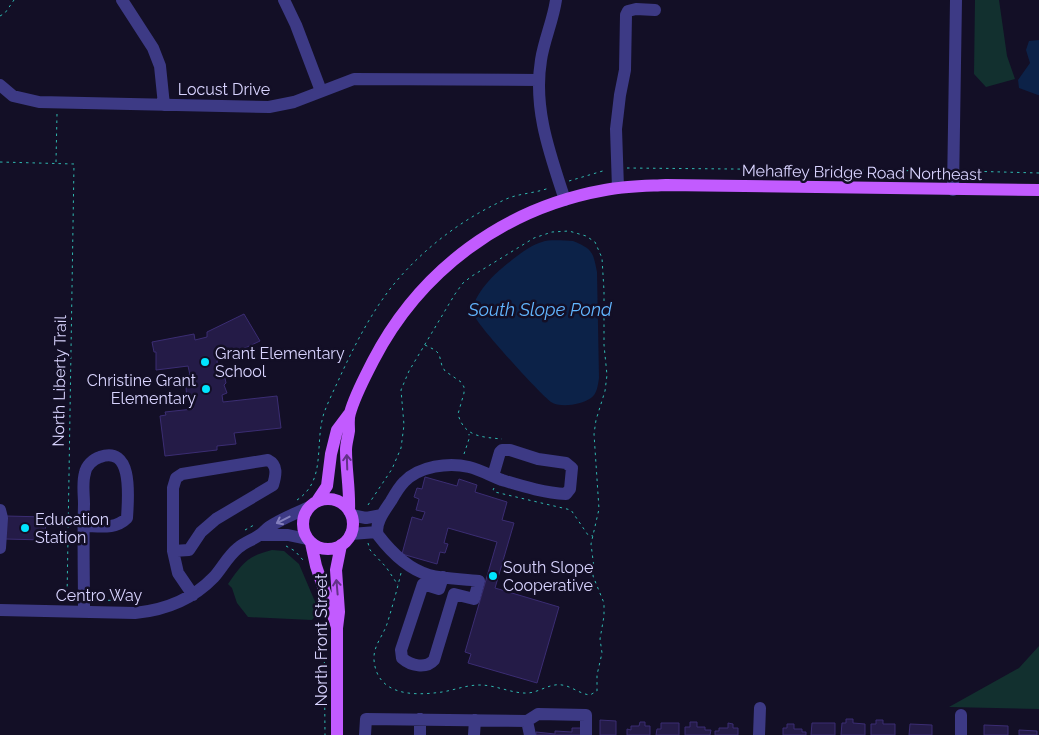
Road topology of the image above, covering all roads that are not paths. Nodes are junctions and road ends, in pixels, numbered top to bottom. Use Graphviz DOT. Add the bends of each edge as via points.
graph roads {
  1 [pos="122,0"];
  2 [pos="284,0"];
  3 [pos="556,0"];
  4 [pos="956,0"];
  5 [pos="656,10"];
  6 [pos="538,80"];
  7 [pos="0,85"];
  8 [pos="321,91"];
  9 [pos="164,105"];
  10 [pos="618,188"];
  11 [pos="954,190"];
  12 [pos="1039,190"];
  13 [pos="565,200"];
  14 [pos="349,414"];
  15 [pos="496,477"];
  16 [pos="312,504"];
  17 [pos="0,510"];
  18 [pos="350,513"];
  19 [pos="382,516"];
  20 [pos="83,526"];
  21 [pos="376,532"];
  22 [pos="351,534"];
  23 [pos="260,535"];
  24 [pos="309,541"];
  25 [pos="341,545"];
  26 [pos="0,548"];
  27 [pos="173,551"];
  28 [pos="441,583"];
  29 [pos="454,594"];
  30 [pos="193,595"];
  31 [pos="0,610"];
  32 [pos="84,612"];
  33 [pos="337,628"];
  34 [pos="760,708"];
  35 [pos="961,715"];
  36 [pos="420,720"];
  37 [pos="475,720"];
  38 [pos="528,721"];
  39 [pos="338,735"];
  40 [pos="365,735"];
  41 [pos="420,735"];
  42 [pos="474,735"];
  43 [pos="530,735"];
  44 [pos="586,735"];
  45 [pos="760,735"];
  46 [pos="961,735"];
  1 -- 9 [label="street" via="153,48 160,66"];
  2 -- 8 [label="street"];
  3 -- 6 [label="street"];
  4 -- 11 [label="street"];
  5 -- 10 [label="street" via="636,9 626,15 625,70 616,129"];
  6 -- 8 [label="street, Locust Drive" via="368,78 354,79"];
  6 -- 13 [label="street" via="543,128"];
  7 -- 9 [label="street, Locust Drive" via="13,96 39,102"];
  8 -- 9 [label="street, Locust Drive" via="288,104 268,107"];
  10 -- 11 [label="main road, Mehaffey Bridge Road Northeast"];
  10 -- 13 [label="main road"];
  11 -- 12 [label="main road, Mehaffey Bridge Road Northeast"];
  13 -- 14 [label="main road" via="521,217 486,236 433,278 391,328"];
  14 -- 16 [label="main road" via="337,430 330,454 327,486"];
  18 -- 14 [label="main road, one-way" via="346,448"];
  15 -- 15 [label="street" via="502,450 572,468 570,489 566,494"];
  15 -- 19 [label="street" via="462,466 432,468 405,480"];
  16 -- 18 [label="main road" via="332,499 339,501"];
  16 -- 23 [label="street, Centro Way, one-way"];
  16 -- 24 [label="main road" via="302,521"];
  17 -- 26 [label="street"];
  18 -- 19 [label="street" via="366,518"];
  18 -- 22 [label="main road"];
  19 -- 21 [label="street"];
  20 -- 20 [label="street" via="84,473 98,458 117,457 129,484 128,518 121,524"];
  20 -- 32 [label="street"];
  21 -- 22 [label="street"];
  21 -- 28 [label="street" via="401,560"];
  22 -- 25 [label="main road"];
  23 -- 24 [label="street, Centro Way" via="288,534"];
  23 -- 30 [label="street, Centro Way" via="235,550 215,576"];
  24 -- 25 [label="main road" via="326,549"];
  24 -- 33 [label="main road"];
  33 -- 25 [label="main road, North Front Street, one-way" via="340,612 336,570"];
  27 -- 27 [label="street" via="173,488 176,478 182,474 268,460 273,462 276,477 269,489 216,519 201,532 189,550"];
  27 -- 30 [label="street" via="178,573"];
  28 -- 29 [label="street"];
  28 -- 29 [label="street" via="479,581 474,599"];
  28 -- 29 [label="street" via="424,584 402,650 405,661 428,666 434,660"];
  30 -- 32 [label="street, Centro Way" via="154,611"];
  31 -- 32 [label="street, Centro Way"];
  33 -- 39 [label="main road, North Front Street"];
  34 -- 45 [label="street"];
  35 -- 46 [label="street"];
  36 -- 37 [label="street"];
  36 -- 40 [label="street" via="366,719"];
  36 -- 41 [label="street"];
  37 -- 38 [label="street"];
  37 -- 42 [label="street"];
  38 -- 43 [label="street"];
  38 -- 44 [label="street" via="538,714 586,715"];
}
